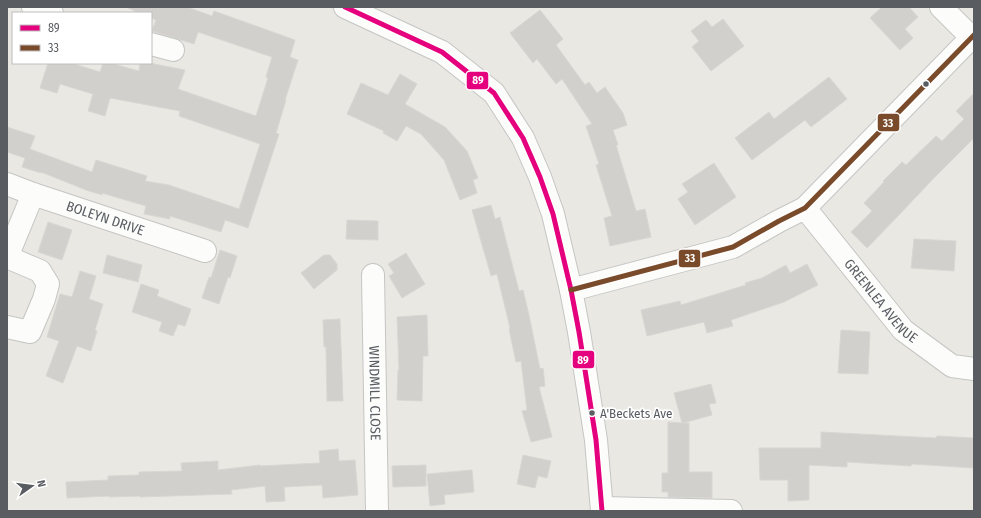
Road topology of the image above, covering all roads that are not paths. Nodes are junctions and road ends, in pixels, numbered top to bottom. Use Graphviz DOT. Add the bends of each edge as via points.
graph roads {
  1 [pos="33,7"];
  2 [pos="345,7"];
  3 [pos="941,7"];
  4 [pos="49,12"];
  5 [pos="973,36"];
  6 [pos="152,44"];
  7 [pos="173,50"];
  8 [pos="7,184"];
  9 [pos="33,194"];
  10 [pos="805,208"];
  11 [pos="205,251"];
  12 [pos="7,257"];
  13 [pos="373,275"];
  14 [pos="571,290"];
  15 [pos="7,327"];
  16 [pos="974,369"];
  17 [pos="602,510"];
  18 [pos="377,511"];
  19 [pos="731,511"];
  1 -- 4 [label="street"];
  2 -- 14 [label="street" via="442,52 494,93 523,138 540,177 553,214"];
  3 -- 5 [label="street"];
  5 -- 10 [label="street"];
  6 -- 7 [label="street"];
  8 -- 9 [label="street, BOLEYN DRIVE"];
  9 -- 11 [label="street, BOLEYN DRIVE"];
  9 -- 12 [label="street"];
  10 -- 14 [label="street" via="733,247"];
  10 -- 16 [label="street, GREENLEA AVENUE" via="903,330 952,366"];
  12 -- 15 [label="street" via="40,271 48,284 30,332"];
  13 -- 18 [label="street, WINDMILL CLOSE"];
  14 -- 17 [label="street" via="596,440"];
  17 -- 19 [label="street"];
}
